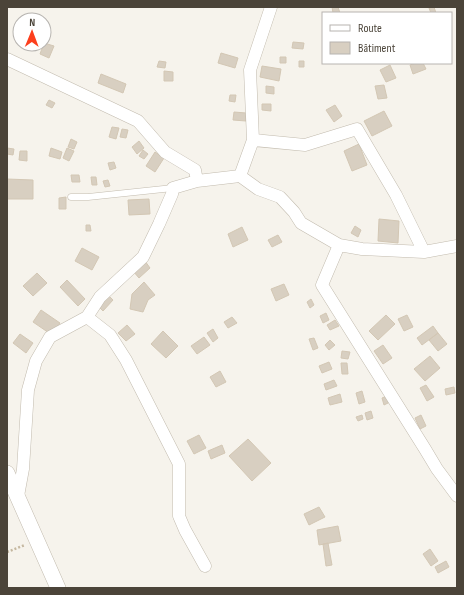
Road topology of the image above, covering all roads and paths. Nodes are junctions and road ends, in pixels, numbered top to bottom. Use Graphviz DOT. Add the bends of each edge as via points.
graph roads {
  1 [pos="271,7"];
  2 [pos="7,59"];
  3 [pos="252,140"];
  4 [pos="240,176"];
  5 [pos="197,181"];
  6 [pos="173,188"];
  7 [pos="71,197"];
  8 [pos="339,245"];
  9 [pos="457,246"];
  10 [pos="424,252"];
  11 [pos="87,317"];
  12 [pos="7,473"];
  13 [pos="18,496"];
  14 [pos="457,496"];
  15 [pos="36,540"];
  16 [pos="7,552"];
  17 [pos="204,566"];
  18 [pos="58,588"];
  1 -- 3 [label="street" via="250,70"];
  2 -- 5 [label="street" via="138,121 165,152 195,170"];
  3 -- 4 [label="street"];
  3 -- 10 [label="street" via="305,145 357,129 396,195"];
  4 -- 5 [label="street"];
  4 -- 8 [label="street" via="258,189 280,197 301,223"];
  5 -- 6 [label="street"];
  6 -- 7 [label="lane"];
  6 -- 11 [label="street" via="143,257 100,296"];
  8 -- 10 [label="street" via="362,249"];
  8 -- 14 [label="street" via="322,285 437,469"];
  9 -- 10 [label="street"];
  11 -- 13 [label="street" via="50,337 36,361 28,390 23,469"];
  11 -- 17 [label="street" via="110,335 126,360 179,464 179,516"];
  12 -- 13 [label="street"];
  13 -- 15 [label="street"];
  15 -- 16 [label="path"];
  15 -- 18 [label="street"];
}
